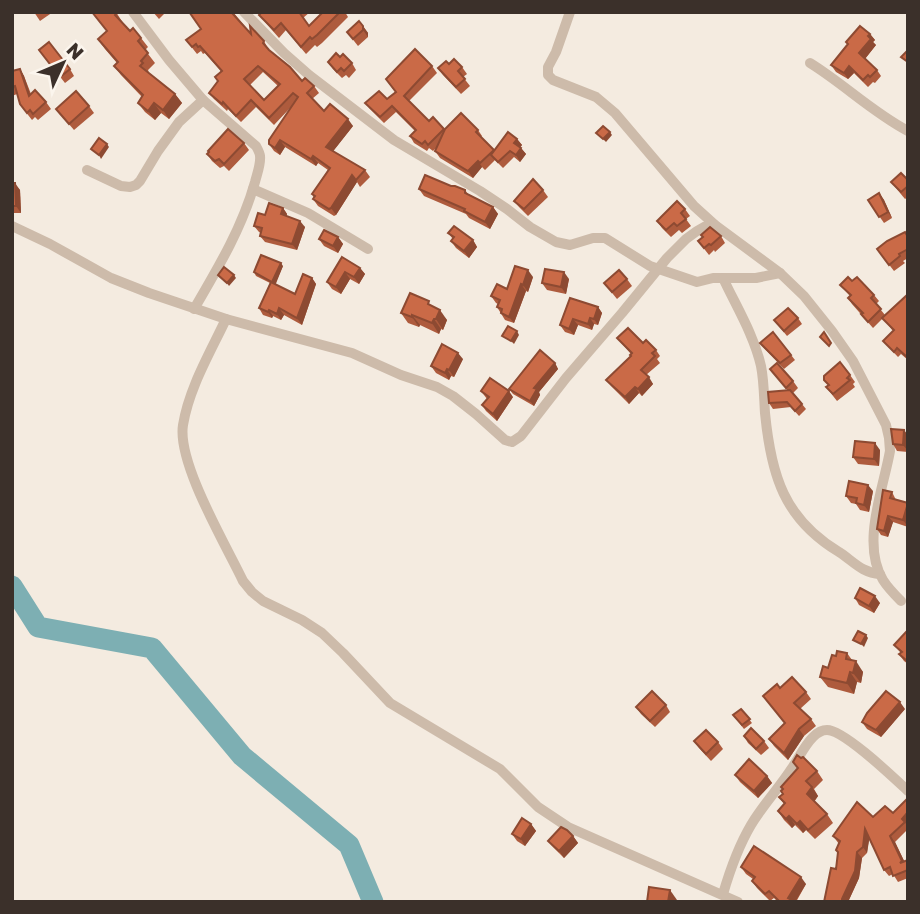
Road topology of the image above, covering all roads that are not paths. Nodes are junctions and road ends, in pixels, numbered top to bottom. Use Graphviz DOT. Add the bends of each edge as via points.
graph roads {
  1 [pos="133,12"];
  2 [pos="244,12"];
  3 [pos="570,12"];
  4 [pos="810,64"];
  5 [pos="203,100"];
  6 [pos="908,131"];
  7 [pos="88,170"];
  8 [pos="253,189"];
  9 [pos="715,225"];
  10 [pos="12,226"];
  11 [pos="368,249"];
  12 [pos="658,269"];
  13 [pos="780,273"];
  14 [pos="723,278"];
  15 [pos="194,309"];
  16 [pos="226,319"];
  17 [pos="880,574"];
  18 [pos="901,601"];
  19 [pos="908,791"];
  20 [pos="723,894"];
  21 [pos="738,902"];
  1 -- 5 [label="street"];
  2 -- 12 [label="street" via="284,53 353,110 530,228 570,245 605,238"];
  3 -- 9 [label="street" via="548,75 596,97 615,113"];
  4 -- 6 [label="street"];
  5 -- 7 [label="street" via="179,122 135,186 121,186"];
  5 -- 8 [label="street" via="256,146 260,155"];
  8 -- 11 [label="street" via="308,213"];
  8 -- 15 [label="street" via="226,254"];
  9 -- 12 [label="street" via="686,239"];
  9 -- 13 [label="street"];
  10 -- 15 [label="street" via="111,278"];
  12 -- 14 [label="street" via="696,282"];
  12 -- 16 [label="street" via="512,442 437,387 352,353"];
  13 -- 14 [label="street"];
  13 -- 17 [label="street" via="804,296 853,361 886,425 890,451 873,539"];
  14 -- 17 [label="street" via="758,354 773,469 786,499 818,540 860,569"];
  15 -- 16 [label="street"];
  16 -- 20 [label="street" via="189,401 183,440 198,488 252,592 322,633 390,704 500,769 553,818"];
  17 -- 18 [label="street"];
  19 -- 20 [label="street" via="844,738 832,731 819,732 751,824"];
  20 -- 21 [label="street"];
}
